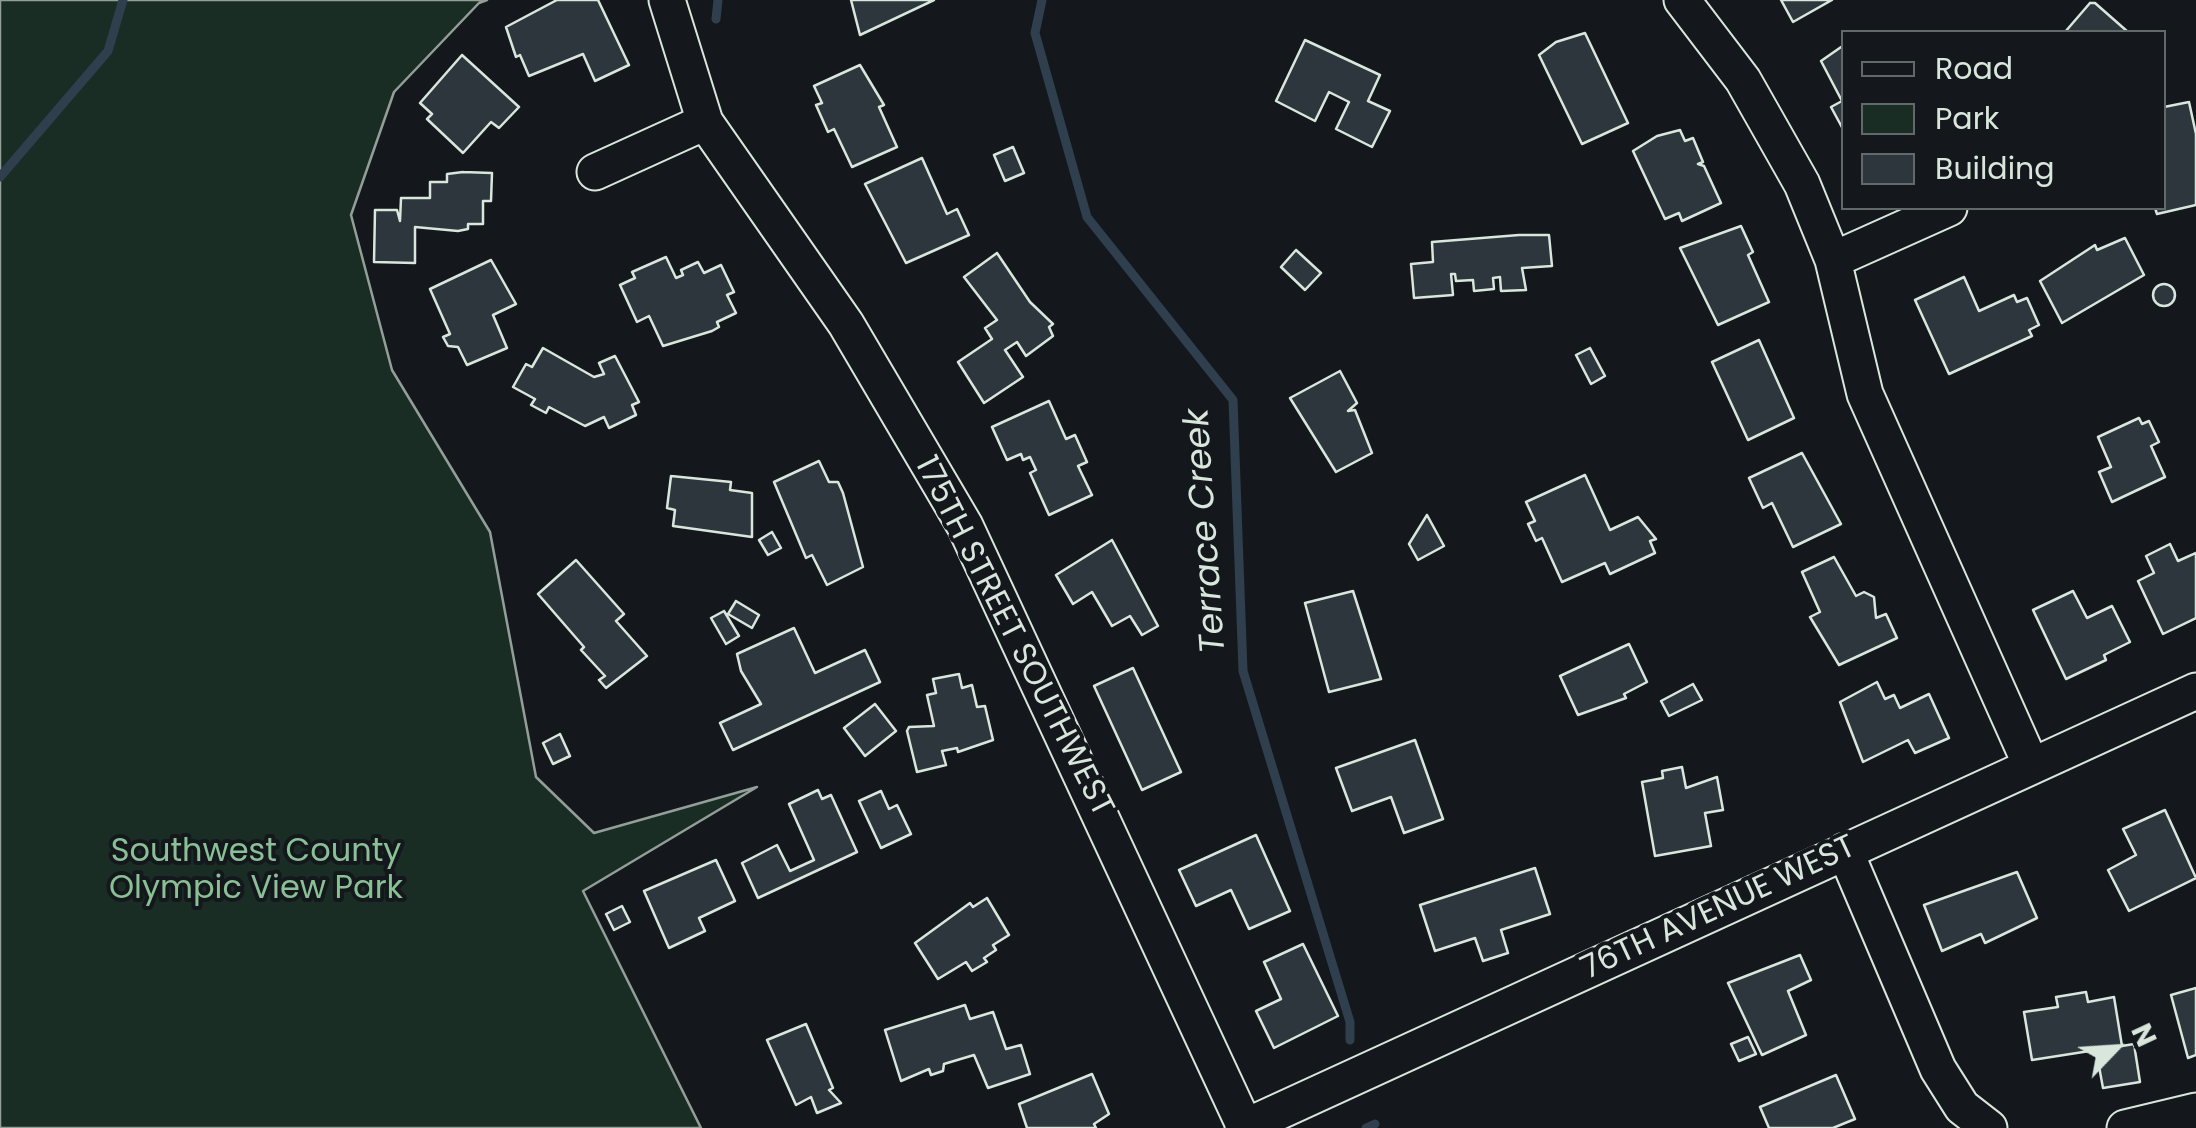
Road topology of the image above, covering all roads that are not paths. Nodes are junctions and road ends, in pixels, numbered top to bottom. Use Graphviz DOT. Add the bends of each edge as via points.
graph roads {
  1 [pos="666,0"];
  2 [pos="1682,0"];
  3 [pos="704,122"];
  4 [pos="595,172"];
  5 [pos="1945,210"];
  6 [pos="1833,260"];
  7 [pos="2196,691"];
  8 [pos="2031,764"];
  9 [pos="1845,851"];
  10 [pos="2196,1112"];
  11 [pos="1244,1127"];
  12 [pos="1989,1128"];
  13 [pos="2125,1128"];
  1 -- 3 [label="street, 175TH STREET SOUTHWEST"];
  2 -- 6 [label="street" via="1772,126"];
  3 -- 4 [label="street"];
  3 -- 11 [label="street, 175TH STREET SOUTHWEST" via="846,324 965,526"];
  5 -- 6 [label="street"];
  6 -- 8 [label="street" via="1865,394"];
  7 -- 8 [label="street, 76TH AVENUE WEST"];
  8 -- 9 [label="street, 76TH AVENUE WEST"];
  9 -- 11 [label="street, 76TH AVENUE WEST"];
  9 -- 12 [label="street" via="1938,1069 1962,1107"];
  10 -- 13 [label="street"];
}
